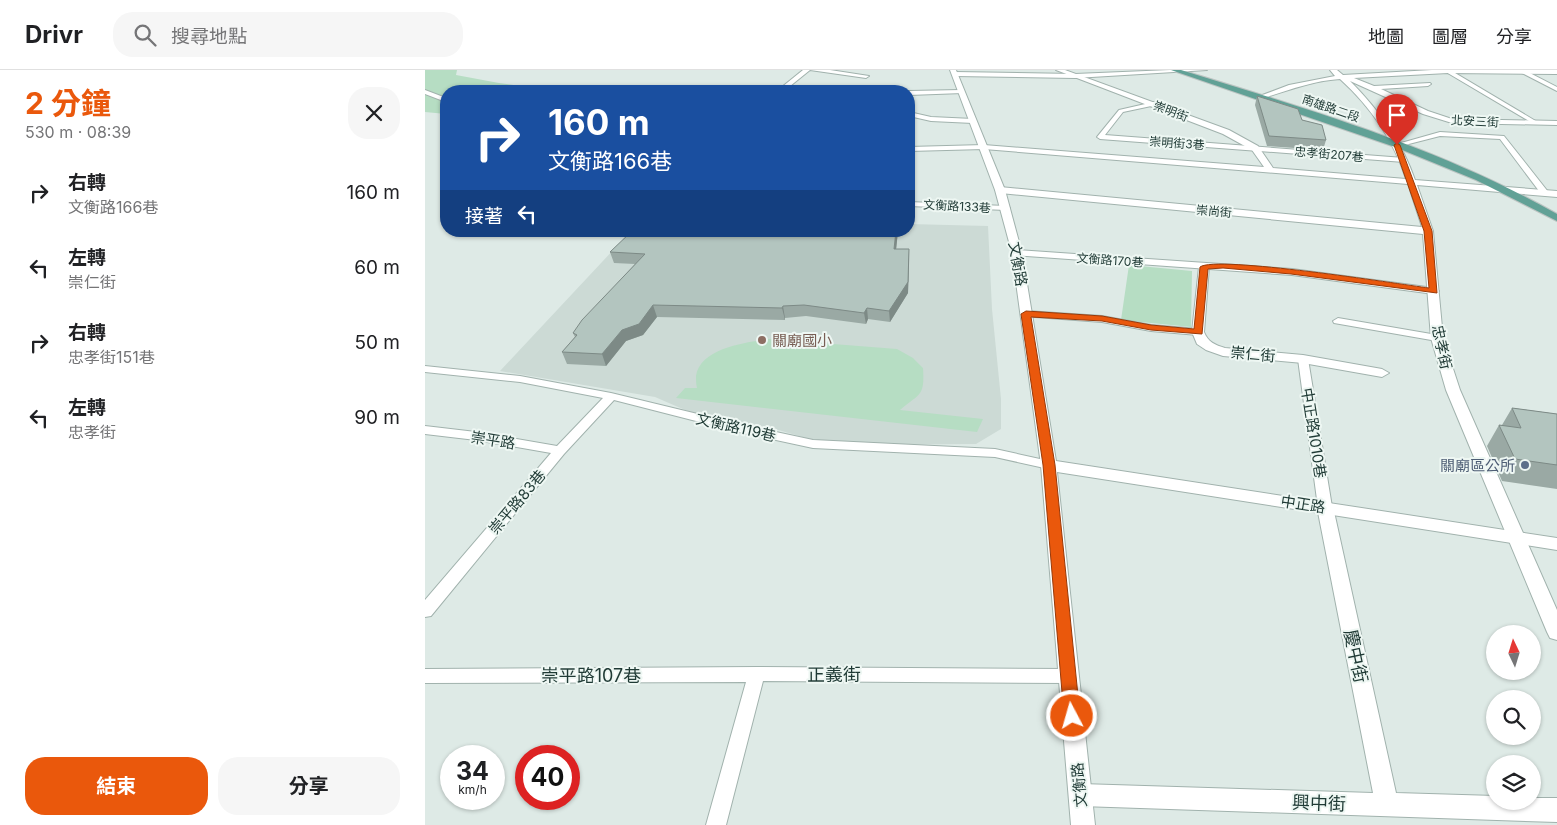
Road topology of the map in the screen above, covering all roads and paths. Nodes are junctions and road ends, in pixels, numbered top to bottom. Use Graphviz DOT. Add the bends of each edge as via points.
graph roads {
  1 [pos="807,70"];
  2 [pos="813,70"];
  3 [pos="1059,70"];
  4 [pos="1175,70"];
  5 [pos="1204,70"];
  6 [pos="1448,71"];
  7 [pos="1522,71"];
  8 [pos="954,72"];
  9 [pos="1557,72"];
  10 [pos="1337,73"];
  11 [pos="867,76"];
  12 [pos="1075,76"];
  13 [pos="1428,84"];
  14 [pos="788,85"];
  15 [pos="1373,88"];
  16 [pos="1557,89"];
  17 [pos="425,92"];
  18 [pos="961,92"];
  19 [pos="915,93"];
  20 [pos="1261,97"];
  21 [pos="440,98"];
  22 [pos="1154,104"];
  23 [pos="915,115"];
  24 [pos="973,121"];
  25 [pos="1536,122"];
  26 [pos="1557,123"];
  27 [pos="1397,145"];
  28 [pos="984,147"];
  29 [pos="1255,148"];
  30 [pos="915,149"];
  31 [pos="1404,160"];
  32 [pos="1270,170"];
  33 [pos="1411,182"];
  34 [pos="1001,190"];
  35 [pos="1505,190"];
  36 [pos="1545,193"];
  37 [pos="1557,194"];
  38 [pos="915,204"];
  39 [pos="1006,208"];
  40 [pos="1557,218"];
  41 [pos="1428,231"];
  42 [pos="1017,253"];
  43 [pos="1204,267"];
  44 [pos="1434,291"];
  45 [pos="1026,314"];
  46 [pos="1338,321"];
  47 [pos="1198,332"];
  48 [pos="1437,338"];
  49 [pos="1303,359"];
  50 [pos="425,370"];
  51 [pos="1382,373"];
  52 [pos="611,396"];
  53 [pos="425,430"];
  54 [pos="561,451"];
  55 [pos="1049,465"];
  56 [pos="1325,507"];
  57 [pos="1516,537"];
  58 [pos="1557,544"];
  59 [pos="425,611"];
  60 [pos="1557,632"];
  61 [pos="757,674"];
  62 [pos="425,676"];
  63 [pos="1068,676"];
  64 [pos="1081,795"];
  65 [pos="1387,805"];
  66 [pos="1557,810"];
  67 [pos="716,825"];
  68 [pos="1083,825"];
  1 -- 14 [label="street"];
  2 -- 11 [label="street"];
  3 -- 12 [label="street, 崇明街"];
  4 -- 5 [label="lane"];
  4 -- 12 [label="lane"];
  4 -- 20 [label="main road, 南雄路二段"];
  6 -- 7 [label="street"];
  6 -- 10 [label="street"];
  6 -- 25 [label="lane"];
  7 -- 9 [label="street"];
  7 -- 16 [label="lane"];
  8 -- 12 [label="lane"];
  8 -- 18 [label="street, 文衡路"];
  10 -- 15 [label="street, 北安三街"];
  10 -- 20 [label="street"];
  10 -- 27 [label="street, 忠孝街" via="1372,110"];
  12 -- 22 [label="street, 崇明街"];
  13 -- 15 [label="street"];
  15 -- 25 [label="street, 北安三街" via="1452,121"];
  17 -- 21 [label="lane"];
  18 -- 19 [label="lane"];
  18 -- 24 [label="street, 文衡路"];
  20 -- 27 [label="main road, 南雄路二段"];
  22 -- 29 [label="street, 崇明街" via="1226,132"];
  22 -- 29 [label="lane, 崇明街3巷" via="1121,111 1100,136"];
  23 -- 24 [label="lane"];
  24 -- 28 [label="street, 文衡路"];
  25 -- 26 [label="street, 北安三街"];
  27 -- 31 [label="street, 忠孝街"];
  27 -- 35 [label="main road, 南雄路二段"];
  27 -- 36 [label="lane" via="1440,134 1503,136"];
  28 -- 30 [label="street"];
  28 -- 32 [label="street"];
  28 -- 34 [label="street, 文衡路"];
  29 -- 31 [label="lane, 忠孝街207巷"];
  29 -- 32 [label="street, 崇明街"];
  31 -- 33 [label="street, 忠孝街"];
  32 -- 33 [label="street"];
  33 -- 35 [label="street"];
  33 -- 41 [label="street, 忠孝街"];
  34 -- 39 [label="street, 文衡路"];
  34 -- 41 [label="street, 崇尚街"];
  35 -- 36 [label="street"];
  35 -- 40 [label="main road, 南雄路二段"];
  36 -- 37 [label="street"];
  38 -- 39 [label="lane, 文衡路133巷"];
  39 -- 42 [label="street, 文衡路"];
  41 -- 44 [label="street, 忠孝街"];
  42 -- 43 [label="lane, 文衡路170巷"];
  42 -- 45 [label="street, 文衡路"];
  43 -- 44 [label="lane, 文衡路170巷" via="1291,272"];
  43 -- 47 [label="street"];
  44 -- 48 [label="street, 忠孝街"];
  45 -- 47 [label="lane" via="1102,319"];
  45 -- 55 [label="street, 文衡路"];
  46 -- 48 [label="lane"];
  47 -- 49 [label="street, 崇仁街" via="1201,342 1223,352"];
  48 -- 57 [label="street, 忠孝街" via="1453,390"];
  49 -- 51 [label="street, 崇仁街"];
  49 -- 56 [label="lane, 中正路1010巷"];
  50 -- 52 [label="lane, 文衡路119巷" via="521,379"];
  52 -- 54 [label="lane, 崇平路83巷"];
  52 -- 55 [label="lane, 文衡路119巷" via="813,444 995,454"];
  53 -- 54 [label="lane, 崇平路"];
  54 -- 59 [label="lane, 崇平路83巷"];
  55 -- 56 [label="street, 中正路"];
  55 -- 63 [label="street, 文衡路"];
  56 -- 57 [label="street, 中正路"];
  56 -- 65 [label="street, 慶中街"];
  57 -- 58 [label="street, 中正路"];
  57 -- 60 [label="street, 忠孝街"];
  61 -- 62 [label="lane, 崇平路107巷"];
  61 -- 63 [label="lane, 正義街"];
  61 -- 67 [label="lane"];
  63 -- 64 [label="street, 文衡路"];
  64 -- 65 [label="street, 興中街"];
  64 -- 68 [label="street, 文衡路"];
  65 -- 66 [label="street, 興中街"];
}
